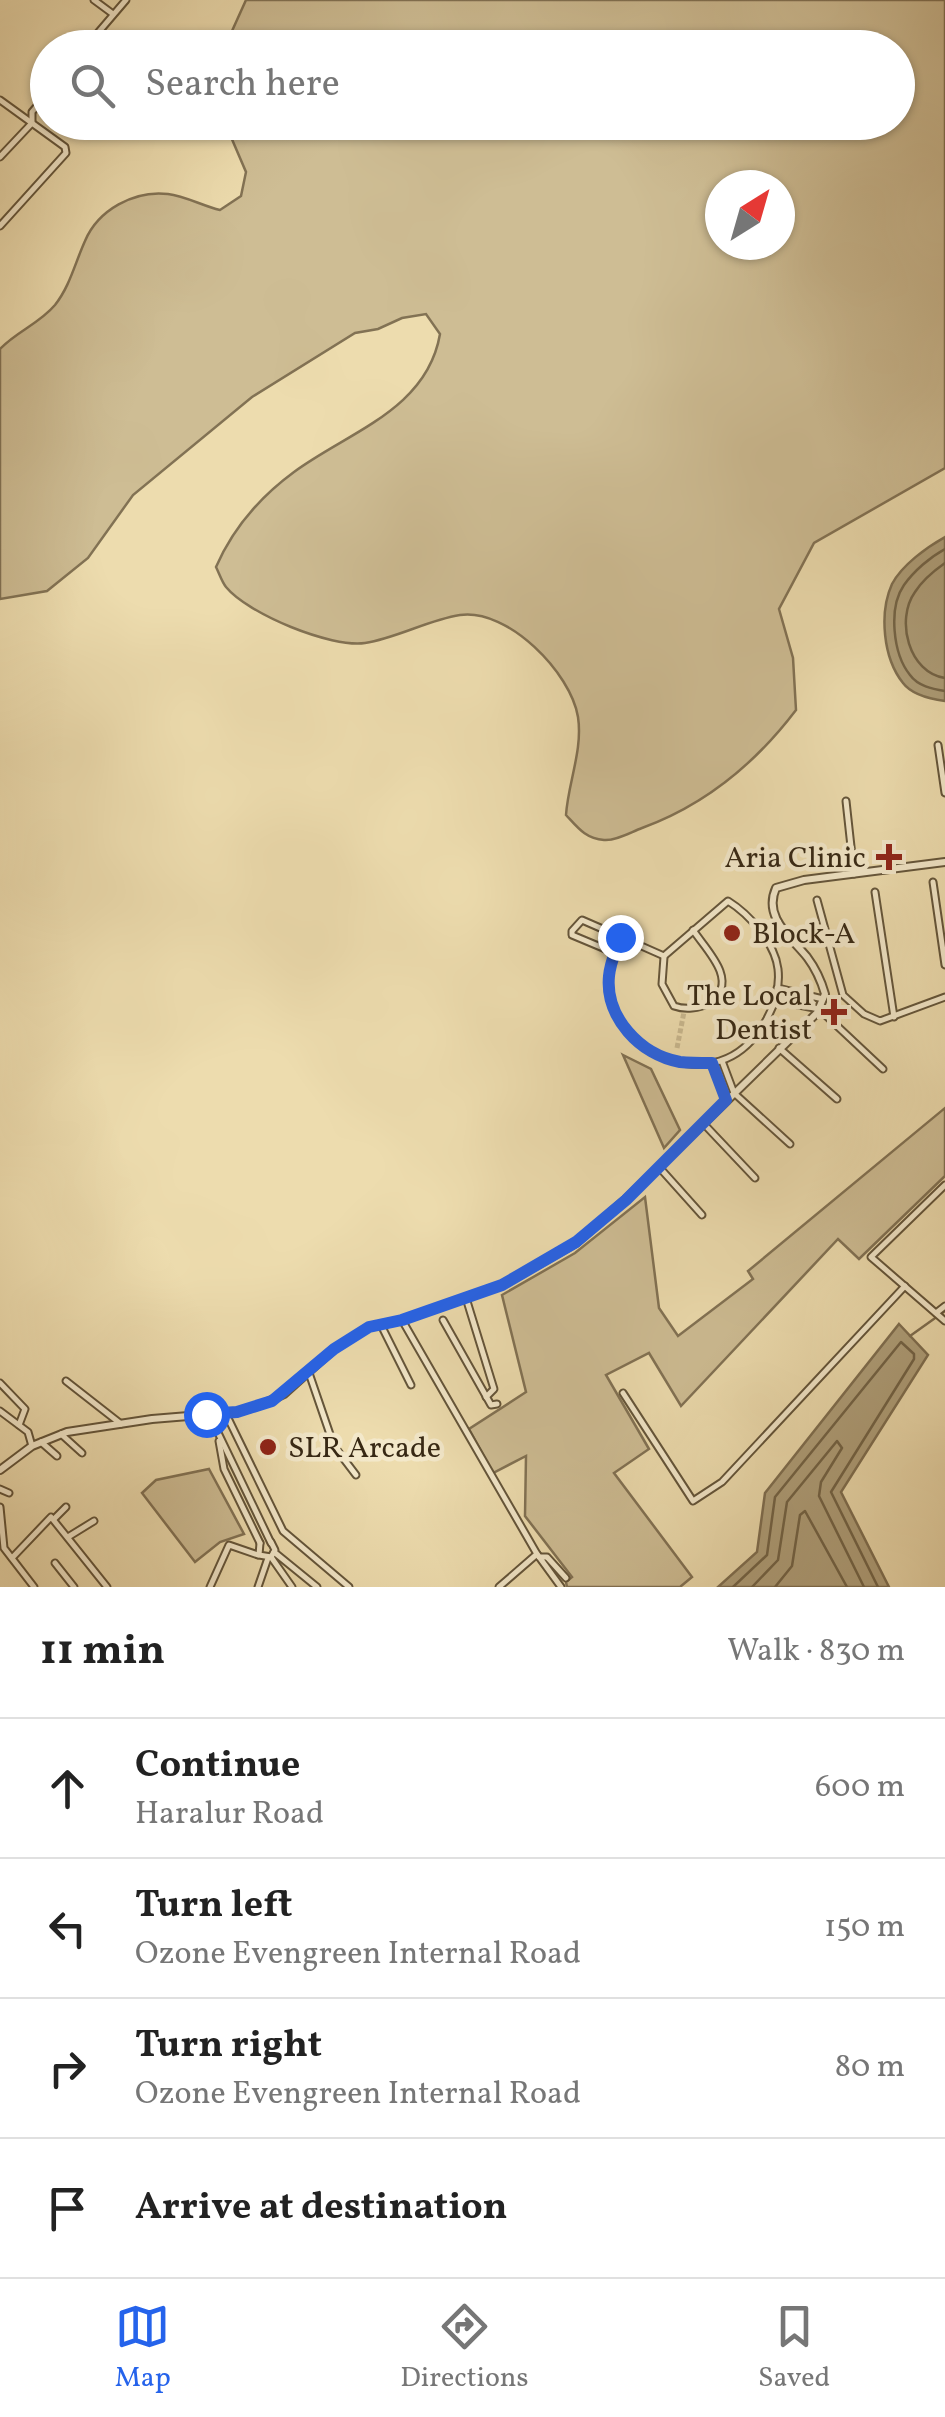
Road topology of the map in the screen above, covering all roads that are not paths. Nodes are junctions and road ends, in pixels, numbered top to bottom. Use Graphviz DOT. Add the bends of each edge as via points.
graph roads {
  1 [pos="94,0"];
  2 [pos="126,0"];
  3 [pos="114,14"];
  4 [pos="100,30"];
  5 [pos="1,103"];
  6 [pos="30,122"];
  7 [pos="30,125"];
  8 [pos="55,140"];
  9 [pos="0,157"];
  10 [pos="0,226"];
  11 [pos="938,745"];
  12 [pos="945,792"];
  13 [pos="846,801"];
  14 [pos="945,862"];
  15 [pos="854,874"];
  16 [pos="934,882"];
  17 [pos="875,892"];
  18 [pos="818,900"];
  19 [pos="693,930"];
  20 [pos="620,937"];
  21 [pos="615,954"];
  22 [pos="664,956"];
  23 [pos="945,965"];
  24 [pos="777,988"];
  25 [pos="945,998"];
  26 [pos="823,999"];
  27 [pos="774,1000"];
  28 [pos="819,1008"];
  29 [pos="894,1017"];
  30 [pos="779,1048"];
  31 [pos="722,1061"];
  32 [pos="712,1063"];
  33 [pos="883,1069"];
  34 [pos="734,1092"];
  35 [pos="837,1099"];
  36 [pos="726,1100"];
  37 [pos="703,1123"];
  38 [pos="790,1144"];
  39 [pos="659,1167"];
  40 [pos="755,1178"];
  41 [pos="945,1185"];
  42 [pos="702,1215"];
  43 [pos="905,1286"];
  44 [pos="466,1298"];
  45 [pos="945,1306"];
  46 [pos="940,1316"];
  47 [pos="402,1320"];
  48 [pos="443,1320"];
  49 [pos="380,1325"];
  50 [pos="308,1373"];
  51 [pos="66,1381"];
  52 [pos="0,1383"];
  53 [pos="411,1385"];
  54 [pos="623,1393"];
  55 [pos="486,1397"];
  56 [pos="497,1404"];
  57 [pos="0,1412"];
  58 [pos="225,1412"];
  59 [pos="208,1414"];
  60 [pos="121,1424"];
  61 [pos="19,1425"];
  62 [pos="61,1434"];
  63 [pos="219,1441"];
  64 [pos="42,1442"];
  65 [pos="32,1446"];
  66 [pos="82,1453"];
  67 [pos="57,1456"];
  68 [pos="0,1470"];
  69 [pos="356,1474"];
  70 [pos="0,1490"];
  71 [pos="10,1493"];
  72 [pos="0,1507"];
  73 [pos="66,1507"];
  74 [pos="54,1520"];
  75 [pos="94,1522"];
  76 [pos="68,1537"];
  77 [pos="260,1543"];
  78 [pos="271,1543"];
  79 [pos="538,1555"];
  80 [pos="268,1556"];
  81 [pos="12,1558"];
  82 [pos="55,1563"];
  83 [pos="566,1578"];
  84 [pos="34,1587"];
  85 [pos="74,1587"];
  86 [pos="107,1587"];
  87 [pos="210,1587"];
  88 [pos="258,1587"];
  89 [pos="292,1587"];
  90 [pos="316,1587"];
  91 [pos="350,1587"];
  92 [pos="500,1587"];
  93 [pos="560,1587"];
  1 -- 3 [label="street"];
  2 -- 3 [label="street"];
  3 -- 4 [label="street"];
  5 -- 6 [label="street"];
  7 -- 9 [label="street"];
  8 -- 10 [label="street" via="66,153"];
  11 -- 12 [label="street"];
  13 -- 15 [label="street"];
  14 -- 15 [label="street"];
  15 -- 26 [label="street" via="776,888 770,899 773,916 820,976"];
  16 -- 23 [label="street"];
  17 -- 29 [label="street"];
  18 -- 29 [label="street" via="843,995 880,1021"];
  19 -- 22 [label="street"];
  19 -- 22 [label="street" via="721,972 710,1004 684,1011 674,1006 661,974"];
  19 -- 24 [label="street" via="724,902 735,905 768,943 778,966"];
  20 -- 21 [label="street"];
  20 -- 21 [label="street" via="582,920 572,932"];
  20 -- 22 [label="street"];
  21 -- 32 [label="street" via="610,997 631,1037 652,1052"];
  24 -- 26 [label="street"];
  24 -- 27 [label="street"];
  25 -- 29 [label="street"];
  26 -- 28 [label="street"];
  27 -- 28 [label="street"];
  27 -- 31 [label="street" via="749,1042"];
  28 -- 30 [label="street"];
  28 -- 33 [label="street"];
  30 -- 34 [label="street"];
  30 -- 35 [label="street"];
  31 -- 32 [label="street"];
  31 -- 34 [label="street"];
  32 -- 36 [label="street"];
  34 -- 36 [label="street"];
  34 -- 38 [label="street"];
  36 -- 37 [label="street"];
  37 -- 39 [label="street"];
  37 -- 40 [label="street"];
  39 -- 42 [label="street"];
  39 -- 44 [label="street" via="576,1242"];
  41 -- 43 [label="street" via="871,1257"];
  43 -- 46 [label="street"];
  43 -- 54 [label="street" via="722,1482 693,1501"];
  44 -- 47 [label="street"];
  44 -- 55 [label="street" via="494,1389"];
  45 -- 46 [label="street"];
  47 -- 49 [label="street"];
  47 -- 79 [label="street"];
  48 -- 55 [label="street"];
  49 -- 50 [label="street" via="350,1338"];
  49 -- 53 [label="street"];
  50 -- 58 [label="street" via="272,1401"];
  50 -- 69 [label="street" via="334,1446"];
  51 -- 60 [label="street"];
  52 -- 61 [label="street" via="24,1409"];
  55 -- 56 [label="street"];
  57 -- 61 [label="street"];
  58 -- 59 [label="street"];
  58 -- 91 [label="street" via="284,1530"];
  59 -- 60 [label="street"];
  59 -- 63 [label="street"];
  60 -- 62 [label="street"];
  61 -- 65 [label="street"];
  62 -- 64 [label="street"];
  62 -- 66 [label="street"];
  63 -- 77 [label="street" via="224,1469"];
  63 -- 78 [label="street"];
  64 -- 65 [label="street"];
  64 -- 67 [label="street"];
  65 -- 68 [label="street"];
  70 -- 71 [label="street"];
  72 -- 81 [label="street" via="4,1548"];
  73 -- 74 [label="street"];
  74 -- 76 [label="street"];
  74 -- 81 [label="street" via="47,1518"];
  75 -- 76 [label="street"];
  76 -- 86 [label="street"];
  77 -- 78 [label="street"];
  77 -- 80 [label="street" via="258,1550"];
  78 -- 80 [label="street"];
  79 -- 83 [label="street"];
  79 -- 92 [label="street"];
  79 -- 93 [label="street"];
  80 -- 87 [label="street" via="229,1545"];
  80 -- 88 [label="street"];
  80 -- 89 [label="street"];
  80 -- 90 [label="street"];
  81 -- 84 [label="street"];
  82 -- 85 [label="street"];
}
